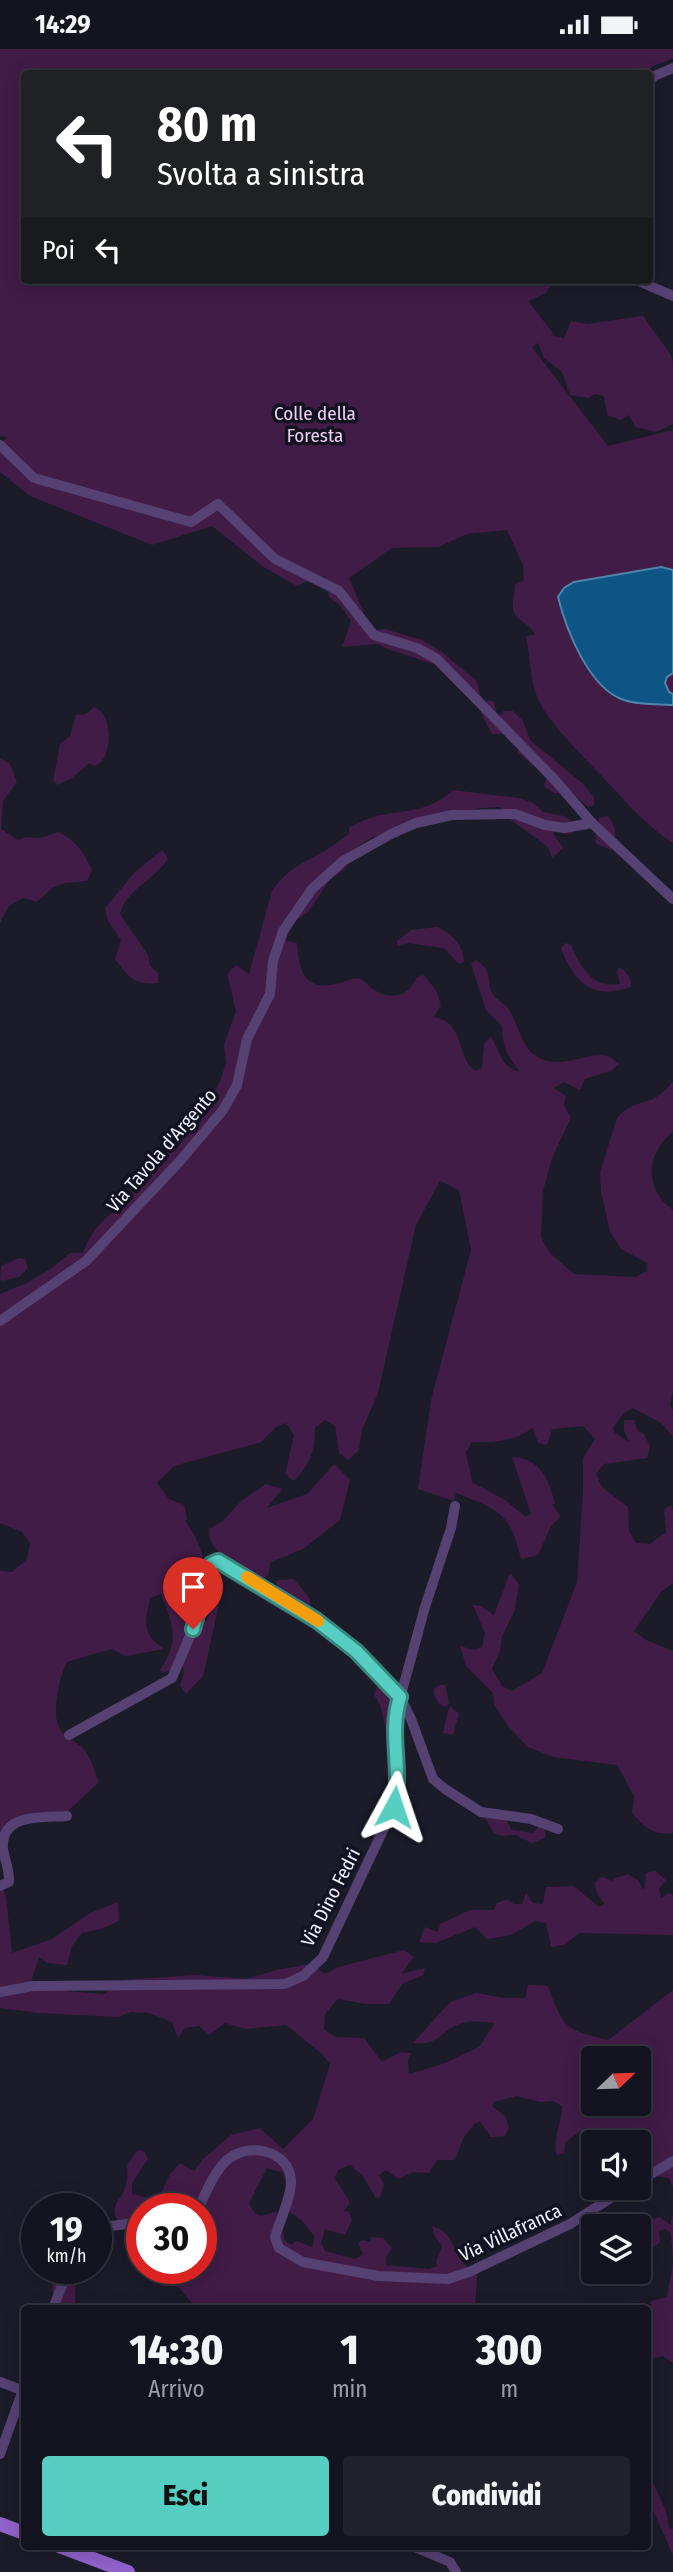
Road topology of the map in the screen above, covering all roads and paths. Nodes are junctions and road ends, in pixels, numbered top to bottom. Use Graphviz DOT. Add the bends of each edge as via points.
graph roads {
  1 [pos="673,68"];
  2 [pos="653,77"];
  3 [pos="645,284"];
  4 [pos="673,296"];
  5 [pos="0,445"];
  6 [pos="592,823"];
  7 [pos="673,899"];
  8 [pos="0,1321"];
  9 [pos="455,1506"];
  10 [pos="400,1697"];
  11 [pos="69,1735"];
  12 [pos="67,1816"];
  13 [pos="558,1829"];
  14 [pos="0,1886"];
  15 [pos="0,1992"];
  16 [pos="673,2161"];
  17 [pos="651,2174"];
  18 [pos="205,2193"];
  19 [pos="608,2200"];
  20 [pos="63,2284"];
  21 [pos="54,2305"];
  22 [pos="0,2382"];
  23 [pos="21,2388"];
  24 [pos="21,2397"];
  25 [pos="0,2454"];
  26 [pos="0,2524"];
  27 [pos="21,2532"];
  28 [pos="70,2550"];
  29 [pos="422,2550"];
  30 [pos="128,2572"];
  31 [pos="456,2572"];
  1 -- 2 [label="street"];
  3 -- 4 [label="street"];
  5 -- 6 [label="street" via="34,478 191,522 218,504 275,559 339,591 374,635 438,659"];
  6 -- 7 [label="street"];
  6 -- 8 [label="street, Via Tavola d'Argento" via="564,828 515,814 452,815 416,823 343,861 312,889 283,931 273,961 270,994 247,1039 237,1085 223,1110 86,1261"];
  9 -- 10 [label="street, Via Dino Fedri"];
  10 -- 11 [label="street" via="356,1651 316,1620 218,1561 211,1564 193,1629 172,1678"];
  10 -- 13 [label="street" via="433,1779 481,1812 531,1819"];
  10 -- 15 [label="street, Via Dino Fedri" via="394,1720 398,1790 394,1807 323,1957 303,1976 285,1984 33,1986"];
  12 -- 14 [label="street" via="23,1820 8,1827 3,1845 9,1882"];
  16 -- 17 [label="street"];
  18 -- 19 [label="street, Via Villafranca" via="233,2154 246,2149 274,2155 289,2167 292,2183 275,2238 279,2248 303,2262 378,2276 448,2279 570,2224"];
  20 -- 21 [label="street"];
  22 -- 23 [label="street"];
  24 -- 25 [label="street"];
  26 -- 27 [label="main road"];
  28 -- 30 [label="main road"];
  29 -- 31 [label="street" via="450,2562"];
}
